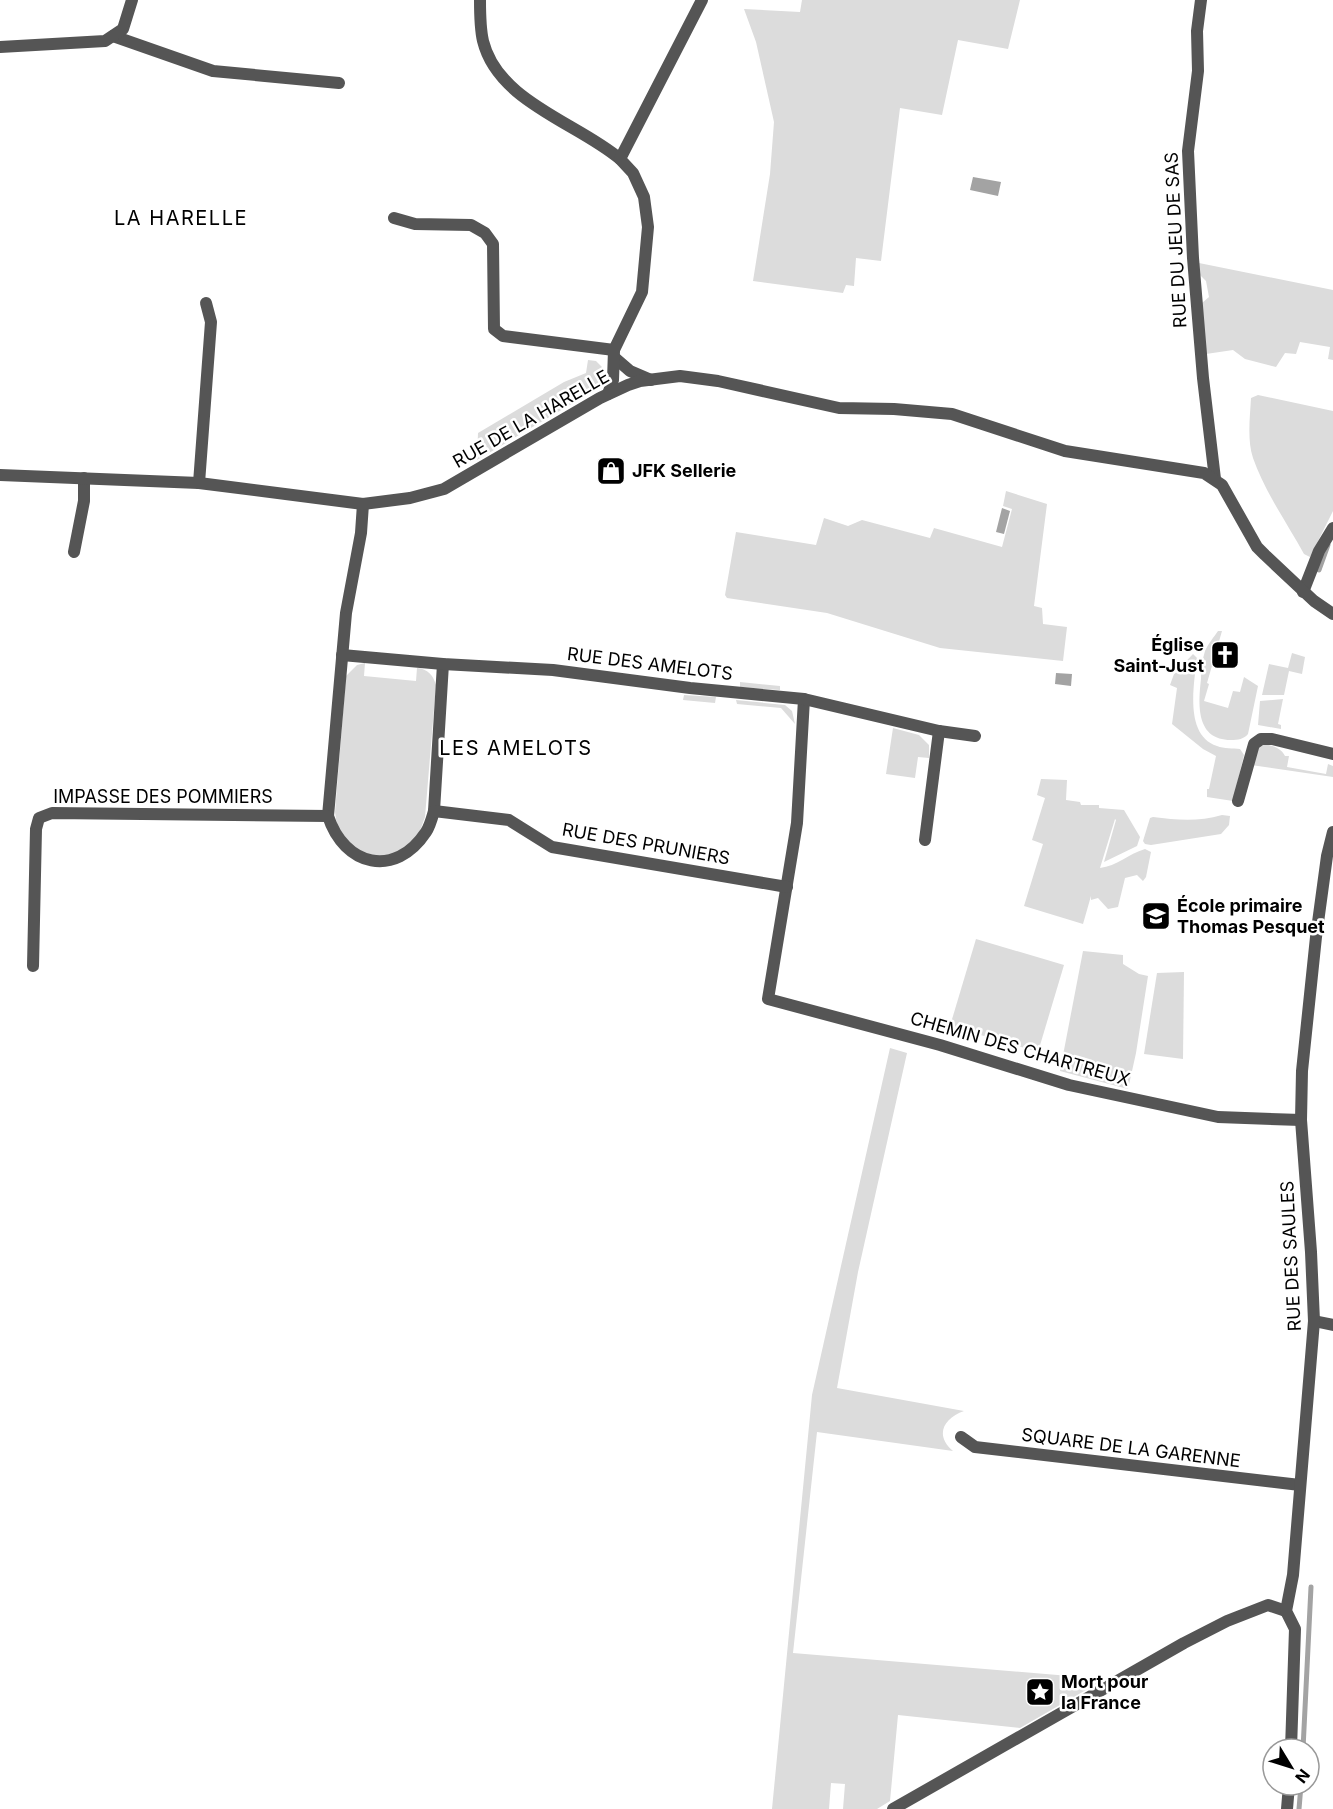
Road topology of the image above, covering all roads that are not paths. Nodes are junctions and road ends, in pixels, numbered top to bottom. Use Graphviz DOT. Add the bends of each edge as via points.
graph roads {
  1 [pos="132,0"];
  2 [pos="480,0"];
  3 [pos="702,0"];
  4 [pos="1201,0"];
  5 [pos="113,36"];
  6 [pos="0,47"];
  7 [pos="339,83"];
  8 [pos="620,159"];
  9 [pos="394,218"];
  10 [pos="206,303"];
  11 [pos="614,354"];
  12 [pos="651,380"];
  13 [pos="608,394"];
  14 [pos="0,475"];
  15 [pos="84,478"];
  16 [pos="1215,479"];
  17 [pos="199,483"];
  18 [pos="363,504"];
  19 [pos="1333,528"];
  20 [pos="74,552"];
  21 [pos="1303,592"];
  22 [pos="1333,614"];
  23 [pos="342,655"];
  24 [pos="443,664"];
  25 [pos="804,699"];
  26 [pos="939,731"];
  27 [pos="975,736"];
  28 [pos="1333,754"];
  29 [pos="1238,801"];
  30 [pos="435,811"];
  31 [pos="328,816"];
  32 [pos="1333,832"];
  33 [pos="925,840"];
  34 [pos="787,887"];
  35 [pos="33,966"];
  36 [pos="1301,1120"];
  37 [pos="1314,1321"];
  38 [pos="1333,1325"];
  39 [pos="961,1437"];
  40 [pos="1300,1485"];
  41 [pos="1286,1611"];
  42 [pos="1291,1737"];
  43 [pos="893,1809"];
  1 -- 5 [label="street" via="123,29"];
  2 -- 8 [label="street" via="483,43 494,66 512,88"];
  3 -- 8 [label="street"];
  4 -- 16 [label="street, RUE DU JEU DE SAS" via="1198,71 1188,151 1202,367"];
  5 -- 6 [label="street" via="105,41"];
  5 -- 7 [label="street" via="213,71"];
  8 -- 11 [label="street" via="633,173 644,197 648,227 642,292"];
  9 -- 11 [label="street" via="415,224 471,225 485,233 493,244 494,329 503,336"];
  10 -- 17 [label="street" via="211,322"];
  11 -- 12 [label="street" via="630,371"];
  11 -- 13 [label="street"];
  12 -- 13 [label="street, RUE DE LA HARELLE"];
  12 -- 16 [label="street, RUE DE LA HARELLE" via="680,376 838,408 952,414 1065,451 1204,473"];
  13 -- 18 [label="street, RUE DE LA HARELLE" via="444,489"];
  14 -- 15 [label="street, RUE DE LA HARELLE"];
  15 -- 17 [label="street, RUE DE LA HARELLE"];
  15 -- 20 [label="street" via="84,501"];
  16 -- 21 [label="street" via="1257,547"];
  17 -- 18 [label="street, RUE DE LA HARELLE"];
  18 -- 23 [label="street"];
  19 -- 21 [label="street"];
  21 -- 22 [label="street"];
  23 -- 24 [label="street, RUE DES AMELOTS"];
  23 -- 31 [label="street"];
  24 -- 25 [label="street, RUE DES AMELOTS" via="553,670"];
  24 -- 30 [label="street"];
  25 -- 26 [label="street, RUE DES AMELOTS"];
  25 -- 34 [label="street" via="797,823"];
  26 -- 27 [label="street, RUE DES AMELOTS"];
  26 -- 33 [label="street"];
  28 -- 29 [label="street" via="1261,739 1254,744"];
  30 -- 31 [label="street" via="414,846 398,858 378,861 362,859 345,848"];
  30 -- 34 [label="street, RUE DES PRUNIERS" via="509,820 552,847"];
  31 -- 35 [label="street, IMPASSE DES POMMIERS" via="52,813 39,818"];
  32 -- 36 [label="street, RUE DES SAULES" via="1316,937 1302,1071"];
  34 -- 36 [label="street, CHEMIN DES CHARTREUX" via="768,999 1069,1085 1218,1118"];
  36 -- 37 [label="street, RUE DES SAULES"];
  37 -- 38 [label="street"];
  37 -- 40 [label="street, RUE DES SAULES"];
  39 -- 40 [label="street, SQUARE DE LA GARENNE" via="975,1447"];
  40 -- 41 [label="street, RUE DES SAULES"];
  41 -- 42 [label="street, RUE DES SAULES" via="1295,1629"];
  41 -- 43 [label="street" via="1268,1605 1201,1634"];
}
